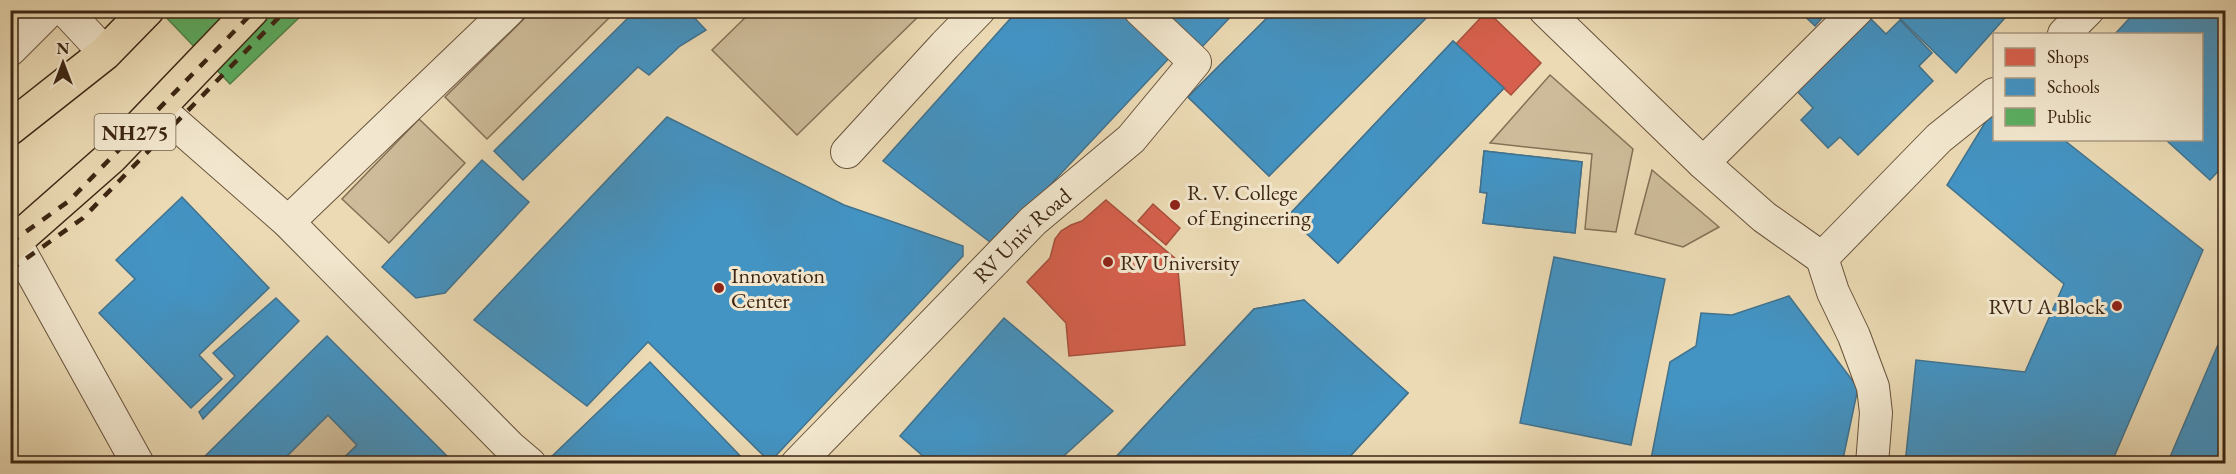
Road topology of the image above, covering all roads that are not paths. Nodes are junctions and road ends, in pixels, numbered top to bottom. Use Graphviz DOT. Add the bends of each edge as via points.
graph roads {
  1 [pos="50,10"];
  2 [pos="65,10"];
  3 [pos="147,10"];
  4 [pos="252,10"];
  5 [pos="509,10"];
  6 [pos="979,10"];
  7 [pos="1140,10"];
  8 [pos="1545,10"];
  9 [pos="1857,10"];
  10 [pos="2088,10"];
  11 [pos="2065,33"];
  12 [pos="10,50"];
  13 [pos="105,52"];
  14 [pos="1993,96"];
  15 [pos="159,109"];
  16 [pos="10,128"];
  17 [pos="847,152"];
  18 [pos="1703,163"];
  19 [pos="288,222"];
  20 [pos="13,244"];
  21 [pos="1822,258"];
  22 [pos="138,464"];
  23 [pos="530,464"];
  24 [pos="797,464"];
  25 [pos="1872,464"];
  1 -- 12 [label="street"];
  2 -- 13 [label="street"];
  3 -- 13 [label="highway"];
  4 -- 15 [label="highway, NH275"];
  5 -- 19 [label="street"];
  6 -- 17 [label="street"];
  7 -- 24 [label="street, RV Univ Road" via="1195,62 1131,139 1033,221"];
  8 -- 18 [label="street"];
  9 -- 18 [label="street"];
  10 -- 11 [label="street"];
  13 -- 16 [label="highway"];
  14 -- 21 [label="street" via="1939,138"];
  15 -- 19 [label="street"];
  15 -- 20 [label="highway, NH275"];
  18 -- 21 [label="street" via="1764,217"];
  19 -- 23 [label="street"];
  20 -- 22 [label="street"];
  21 -- 25 [label="street" via="1873,387 1876,413"];
}
